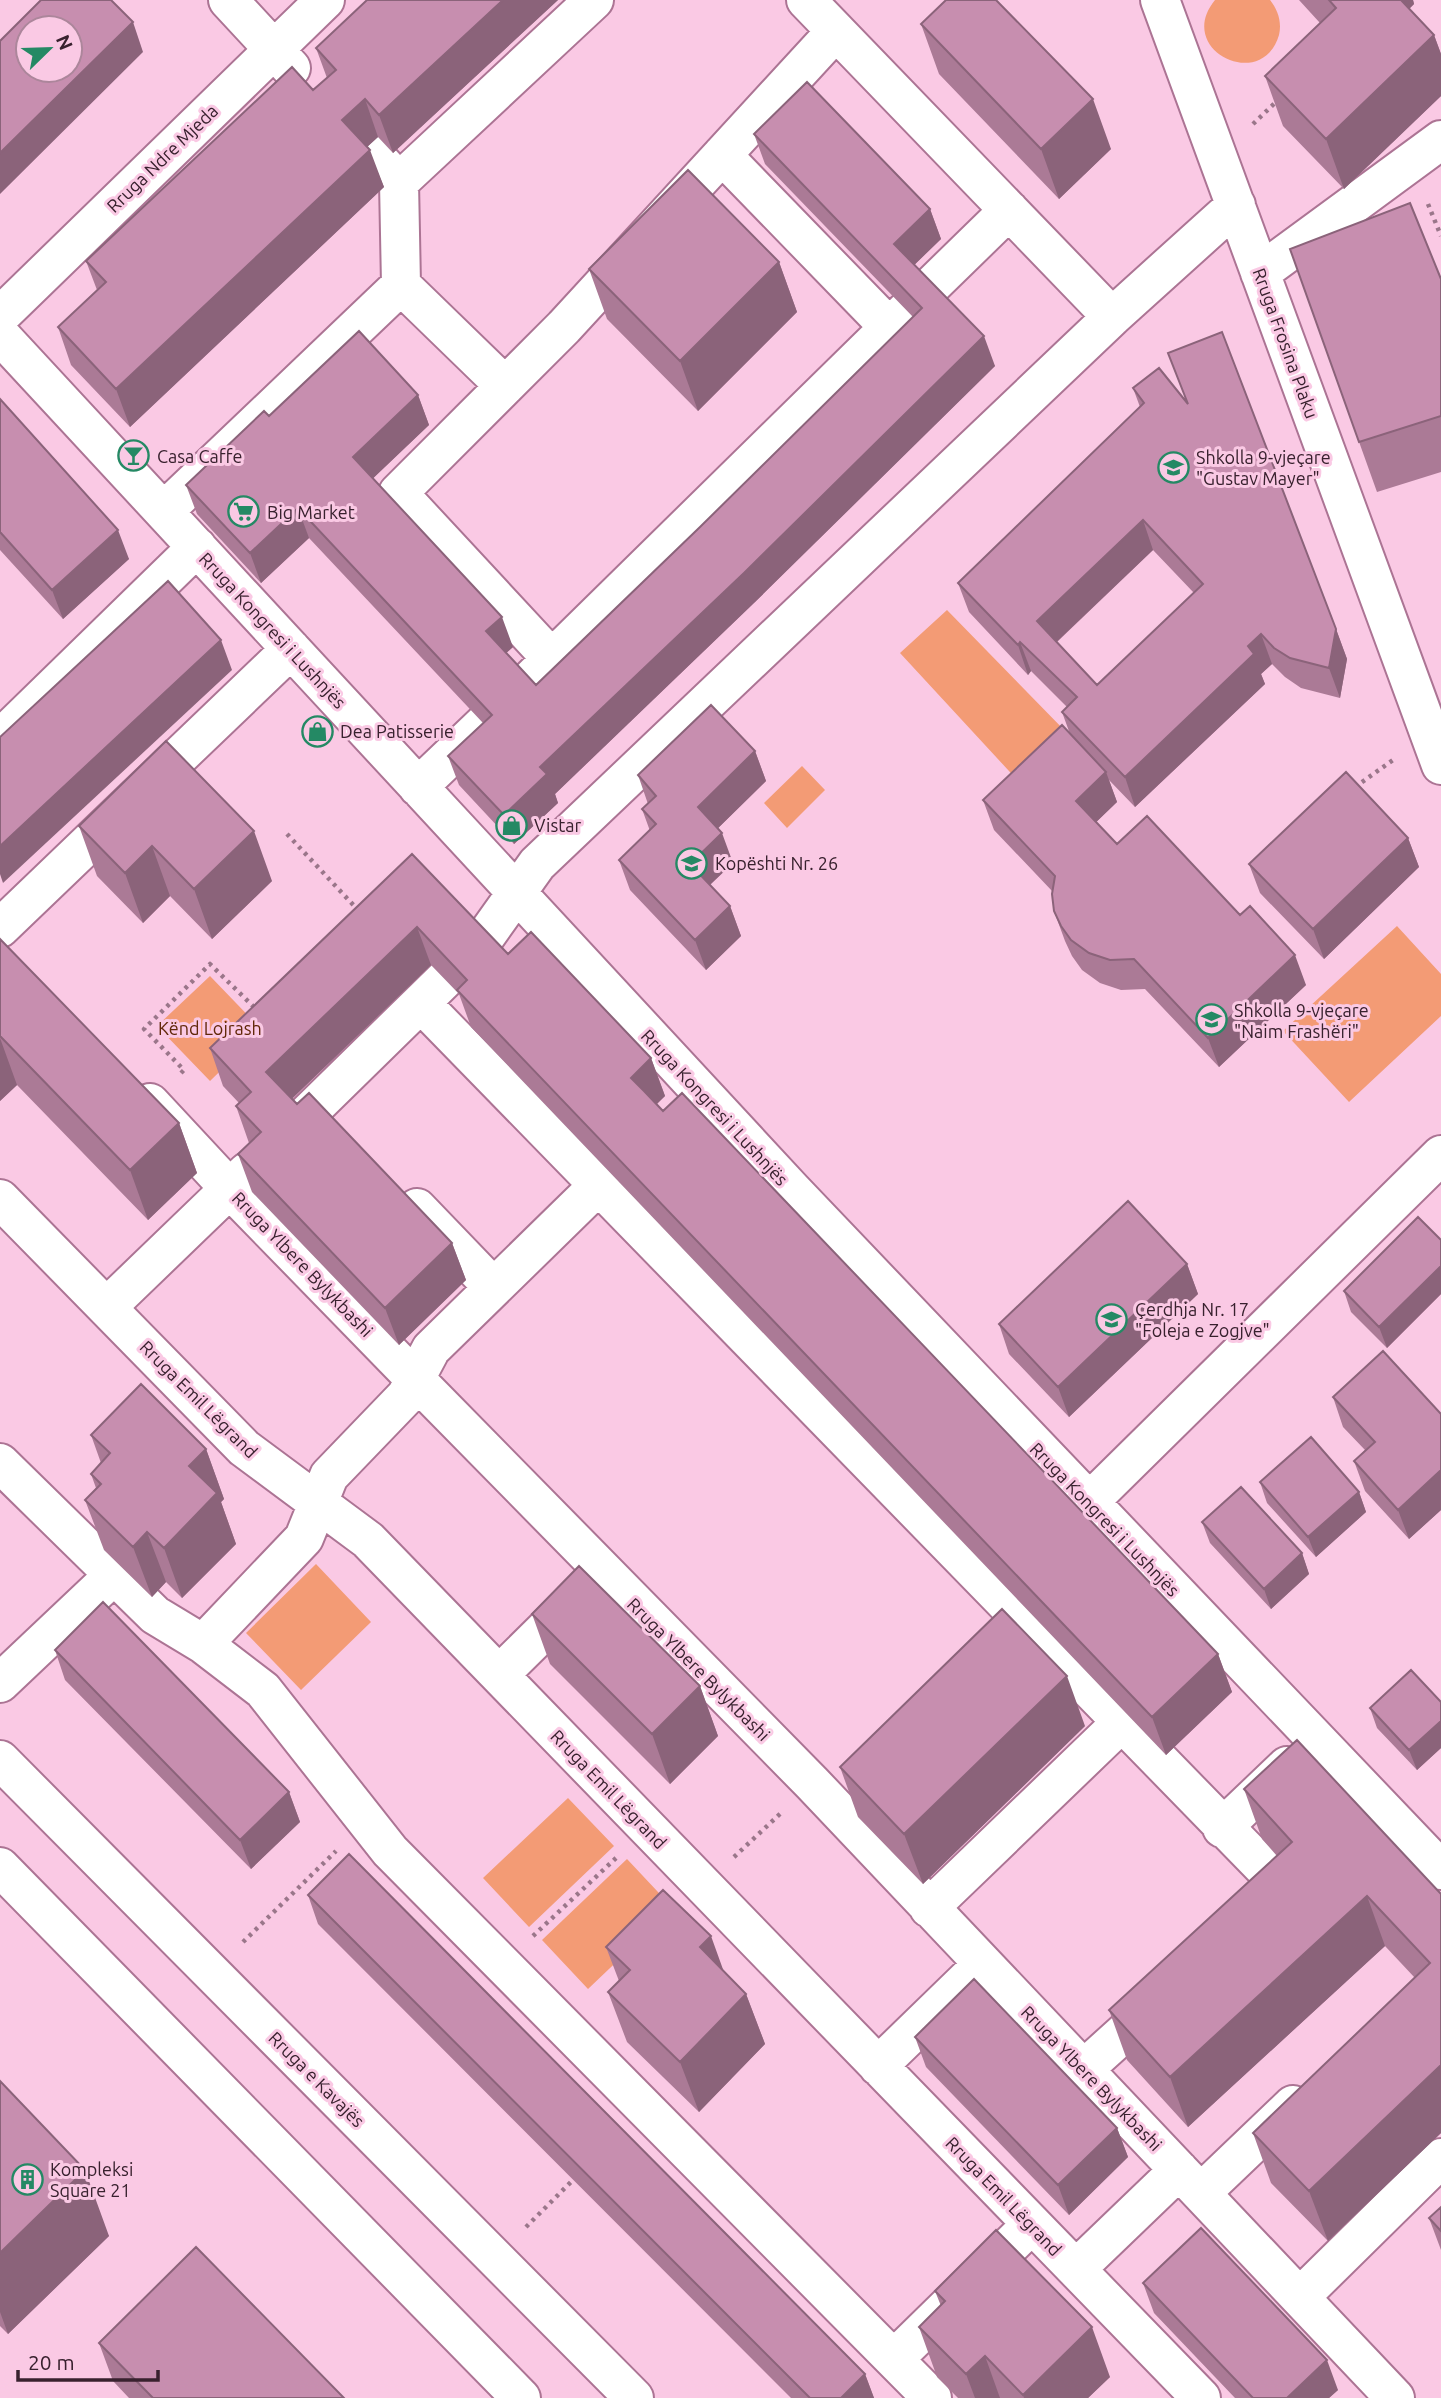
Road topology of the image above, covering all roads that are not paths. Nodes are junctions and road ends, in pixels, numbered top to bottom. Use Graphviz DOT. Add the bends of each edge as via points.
graph roads {
  1 [pos="228,0"];
  2 [pos="325,0"];
  3 [pos="594,0"];
  4 [pos="806,0"];
  5 [pos="1160,0"];
  6 [pos="836,31"];
  7 [pos="274,50"];
  8 [pos="311,89"];
  9 [pos="1441,140"];
  10 [pos="367,147"];
  11 [pos="722,155"];
  12 [pos="399,181"];
  13 [pos="1236,205"];
  14 [pos="1009,211"];
  15 [pos="1260,272"];
  16 [pos="401,285"];
  17 [pos="906,310"];
  18 [pos="0,316"];
  19 [pos="1112,317"];
  20 [pos="0,335"];
  21 [pos="505,386"];
  22 [pos="164,511"];
  23 [pos="197,547"];
  24 [pos="291,649"];
  25 [pos="552,659"];
  26 [pos="522,688"];
  27 [pos="484,724"];
  28 [pos="0,739"];
  29 [pos="1437,755"];
  30 [pos="418,787"];
  31 [pos="517,894"];
  32 [pos="0,928"];
  33 [pos="478,947"];
  34 [pos="123,1074"];
  35 [pos="344,1133"];
  36 [pos="1441,1155"];
  37 [pos="262,1157"];
  38 [pos="605,1179"];
  39 [pos="391,1182"];
  40 [pos="230,1189"];
  41 [pos="0,1199"];
  42 [pos="493,1287"];
  43 [pos="107,1307"];
  44 [pos="416,1380"];
  45 [pos="0,1463"];
  46 [pos="1089,1502"];
  47 [pos="318,1504"];
  48 [pos="603,1572"];
  49 [pos="113,1576"];
  50 [pos="203,1644"];
  51 [pos="499,1675"];
  52 [pos="0,1683"];
  53 [pos="1121,1723"];
  54 [pos="1315,1739"];
  55 [pos="0,1760"];
  56 [pos="1223,1828"];
  57 [pos="0,1867"];
  58 [pos="1441,1870"];
  59 [pos="929,1908"];
  60 [pos="1232,1934"];
  61 [pos="983,1964"];
  62 [pos="1183,1979"];
  63 [pos="878,2066"];
  64 [pos="1084,2069"];
  65 [pos="1318,2080"];
  66 [pos="1441,2158"];
  67 [pos="1190,2181"];
  68 [pos="1031,2225"];
  69 [pos="1076,2269"];
  70 [pos="1300,2297"];
  71 [pos="894,2359"];
  72 [pos="1388,2396"];
  73 [pos="521,2398"];
  74 [pos="634,2398"];
  75 [pos="932,2398"];
  76 [pos="1201,2398"];
  1 -- 7 [label="street"];
  2 -- 7 [label="street, Rruga Ndre Mjeda"];
  3 -- 12 [label="street"];
  4 -- 6 [label="street"];
  5 -- 13 [label="street, Rruga Frosina Plaku"];
  6 -- 11 [label="street"];
  6 -- 14 [label="street"];
  7 -- 8 [label="street"];
  7 -- 18 [label="street, Rruga Ndre Mjeda"];
  9 -- 15 [label="street"];
  10 -- 12 [label="street"];
  11 -- 17 [label="street"];
  11 -- 21 [label="street"];
  12 -- 16 [label="street"];
  13 -- 15 [label="street, Rruga Frosina Plaku"];
  13 -- 19 [label="street"];
  14 -- 17 [label="street"];
  14 -- 19 [label="street"];
  15 -- 29 [label="street, Rruga Frosina Plaku"];
  16 -- 21 [label="street"];
  16 -- 22 [label="street"];
  17 -- 25 [label="street"];
  19 -- 31 [label="street" via="537,864"];
  20 -- 22 [label="street, Rruga Kongresi i Lushnjës"];
  21 -- 25 [label="street" via="398,493"];
  22 -- 23 [label="street, Rruga Kongresi i Lushnjës"];
  23 -- 24 [label="street, Rruga Kongresi i Lushnjës"];
  23 -- 28 [label="street"];
  24 -- 30 [label="street, Rruga Kongresi i Lushnjës"];
  24 -- 32 [label="street"];
  25 -- 26 [label="street"];
  27 -- 30 [label="street"];
  30 -- 31 [label="street, Rruga Kongresi i Lushnjës"];
  31 -- 33 [label="street"];
  31 -- 46 [label="street, Rruga Kongresi i Lushnjës" via="687,1101 792,1190"];
  34 -- 40 [label="street, Rruga Ylbere Bylykbashi"];
  35 -- 38 [label="street" via="306,1115 433,991"];
  36 -- 46 [label="street"];
  37 -- 40 [label="street"];
  38 -- 42 [label="street"];
  38 -- 53 [label="street" via="1016,1634"];
  39 -- 42 [label="street"];
  40 -- 43 [label="street"];
  40 -- 44 [label="street, Rruga Ylbere Bylykbashi"];
  41 -- 43 [label="street, Rruga Emil Lëgrand"];
  42 -- 44 [label="street" via="431,1349"];
  43 -- 47 [label="street, Rruga Emil Lëgrand" via="244,1448"];
  44 -- 47 [label="street" via="330,1476"];
  44 -- 48 [label="street, Rruga Ylbere Bylykbashi"];
  45 -- 49 [label="street"];
  46 -- 54 [label="street, Rruga Kongresi i Lushnjës"];
  47 -- 50 [label="street" via="304,1538"];
  47 -- 51 [label="street, Rruga Emil Lëgrand" via="368,1540"];
  48 -- 51 [label="street"];
  48 -- 59 [label="street, Rruga Ylbere Bylykbashi" via="835,1794"];
  49 -- 50 [label="street" via="155,1615"];
  49 -- 52 [label="street"];
  50 -- 71 [label="street" via="263,1690 390,1851"];
  51 -- 63 [label="street, Rruga Emil Lëgrand"];
  53 -- 56 [label="street"];
  53 -- 59 [label="street"];
  54 -- 56 [label="street"];
  54 -- 58 [label="street, Rruga Kongresi i Lushnjës"];
  55 -- 74 [label="street, Rruga e Kavajës"];
  56 -- 60 [label="street" via="1269,1873 1275,1885 1272,1898"];
  57 -- 73 [label="street"];
  59 -- 61 [label="street, Rruga Ylbere Bylykbashi"];
  61 -- 63 [label="street"];
  61 -- 64 [label="street, Rruga Ylbere Bylykbashi"];
  62 -- 64 [label="street"];
  63 -- 68 [label="street, Rruga Emil Lëgrand"];
  64 -- 67 [label="street, Rruga Ylbere Bylykbashi"];
  65 -- 67 [label="street"];
  66 -- 70 [label="street"];
  67 -- 69 [label="street"];
  67 -- 70 [label="street, Rruga Ylbere Bylykbashi"];
  68 -- 69 [label="street, Rruga Emil Lëgrand"];
  68 -- 71 [label="street"];
  69 -- 76 [label="street, Rruga Emil Lëgrand"];
  70 -- 72 [label="street, Rruga Ylbere Bylykbashi"];
  71 -- 75 [label="street"];
}
